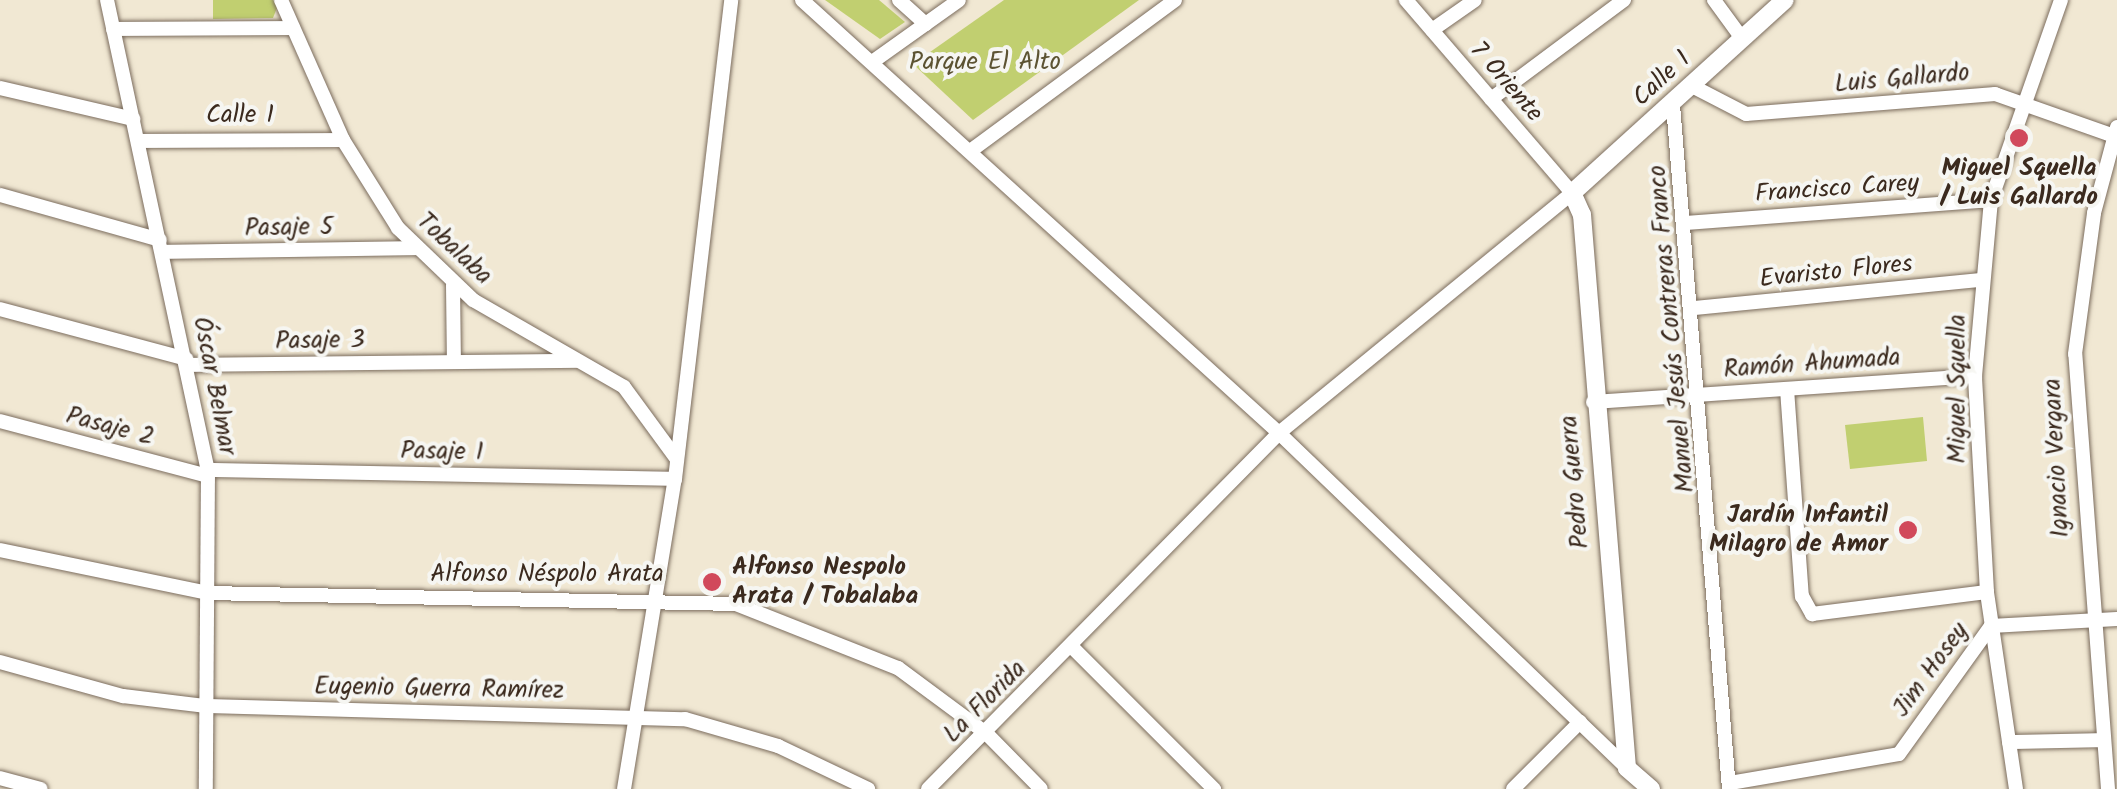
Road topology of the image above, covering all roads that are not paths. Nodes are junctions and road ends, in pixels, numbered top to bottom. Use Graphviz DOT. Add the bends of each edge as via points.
graph roads {
  1 [pos="107,0"];
  2 [pos="282,0"];
  3 [pos="731,0"];
  4 [pos="802,0"];
  5 [pos="899,0"];
  6 [pos="959,0"];
  7 [pos="1175,0"];
  8 [pos="1406,0"];
  9 [pos="1475,0"];
  10 [pos="1624,0"];
  11 [pos="1714,0"];
  12 [pos="1785,0"];
  13 [pos="2062,0"];
  14 [pos="926,24"];
  15 [pos="293,28"];
  16 [pos="113,29"];
  17 [pos="1432,30"];
  18 [pos="1741,37"];
  19 [pos="875,60"];
  20 [pos="1692,86"];
  21 [pos="0,88"];
  22 [pos="1491,98"];
  23 [pos="2024,100"];
  24 [pos="1673,105"];
  25 [pos="133,119"];
  26 [pos="2116,133"];
  27 [pos="343,140"];
  28 [pos="138,141"];
  29 [pos="973,149"];
  30 [pos="1572,193"];
  31 [pos="0,195"];
  32 [pos="1991,200"];
  33 [pos="1686,223"];
  34 [pos="161,246"];
  35 [pos="416,248"];
  36 [pos="1982,280"];
  37 [pos="453,285"];
  38 [pos="1694,308"];
  39 [pos="0,309"];
  40 [pos="580,361"];
  41 [pos="186,362"];
  42 [pos="454,362"];
  43 [pos="1975,376"];
  44 [pos="1786,389"];
  45 [pos="1702,395"];
  46 [pos="1592,402"];
  47 [pos="0,421"];
  48 [pos="1279,433"];
  49 [pos="676,458"];
  50 [pos="208,473"];
  51 [pos="675,479"];
  52 [pos="0,550"];
  53 [pos="207,592"];
  54 [pos="1987,592"];
  55 [pos="656,598"];
  56 [pos="2117,619"];
  57 [pos="2089,620"];
  58 [pos="1991,626"];
  59 [pos="1072,647"];
  60 [pos="0,662"];
  61 [pos="206,706"];
  62 [pos="638,716"];
  63 [pos="1580,722"];
  64 [pos="986,733"];
  65 [pos="2101,740"];
  66 [pos="2009,742"];
  67 [pos="1627,768"];
  68 [pos="0,778"];
  69 [pos="1730,786"];
  70 [pos="42,789"];
  71 [pos="206,789"];
  72 [pos="624,789"];
  73 [pos="868,789"];
  74 [pos="928,789"];
  75 [pos="1041,789"];
  76 [pos="1214,789"];
  77 [pos="1514,789"];
  78 [pos="1650,789"];
  79 [pos="2016,789"];
  80 [pos="2108,789"];
  1 -- 16 [label="street, Óscar Belmar"];
  2 -- 15 [label="street, Tobalaba"];
  3 -- 49 [label="street"];
  4 -- 19 [label="street"];
  5 -- 14 [label="street"];
  6 -- 14 [label="street"];
  7 -- 29 [label="street"];
  8 -- 17 [label="street, 7 Oriente"];
  9 -- 17 [label="street"];
  10 -- 22 [label="street"];
  11 -- 18 [label="street"];
  12 -- 18 [label="street, Calle 1"];
  13 -- 23 [label="street, Miguel Squella"];
  14 -- 19 [label="street"];
  15 -- 16 [label="street"];
  15 -- 27 [label="street, Tobalaba"];
  16 -- 25 [label="street, Óscar Belmar"];
  17 -- 22 [label="street, 7 Oriente"];
  18 -- 20 [label="street, Calle 1"];
  19 -- 29 [label="street"];
  20 -- 23 [label="street, Luis Gallardo" via="1746,114 1995,94"];
  20 -- 24 [label="street, Calle 1"];
  21 -- 25 [label="street"];
  22 -- 30 [label="street, 7 Oriente"];
  23 -- 26 [label="street, Luis Gallardo"];
  23 -- 32 [label="street, Miguel Squella"];
  24 -- 30 [label="street, Calle 1"];
  24 -- 33 [label="street, Manuel Jesús Contreras Franco"];
  25 -- 28 [label="street, Óscar Belmar"];
  26 -- 57 [label="street, Ignacio Vergara" via="2075,354"];
  27 -- 28 [label="street, Calle 1"];
  27 -- 35 [label="street, Tobalaba"];
  28 -- 34 [label="street, Óscar Belmar"];
  29 -- 48 [label="street"];
  30 -- 46 [label="street, Pedro Guerra" via="1582,215"];
  30 -- 48 [label="street, La Florida"];
  31 -- 34 [label="street, Pasaje 5"];
  32 -- 33 [label="street, Francisco Carey"];
  32 -- 36 [label="street, Miguel Squella"];
  33 -- 38 [label="street, Manuel Jesús Contreras Franco"];
  34 -- 35 [label="street, Pasaje 5"];
  34 -- 41 [label="street, Óscar Belmar"];
  35 -- 37 [label="street, Tobalaba"];
  36 -- 38 [label="street, Evaristo Flores"];
  36 -- 43 [label="street, Miguel Squella"];
  37 -- 40 [label="street, Tobalaba"];
  37 -- 42 [label="street"];
  38 -- 45 [label="street, Manuel Jesús Contreras Franco"];
  39 -- 41 [label="street, Pasaje 3"];
  40 -- 42 [label="street, Pasaje 3"];
  40 -- 49 [label="street, Tobalaba" via="637,400"];
  41 -- 42 [label="street, Pasaje 3"];
  41 -- 50 [label="street, Óscar Belmar"];
  43 -- 44 [label="street, Ramón Ahumada"];
  43 -- 54 [label="street, Miguel Squella"];
  44 -- 45 [label="street, Ramón Ahumada"];
  44 -- 54 [label="street" via="1802,596 1812,614"];
  45 -- 46 [label="street, Ramón Ahumada"];
  45 -- 69 [label="street, Manuel Jesús Contreras Franco"];
  46 -- 67 [label="street, Pedro Guerra"];
  47 -- 50 [label="street, Pasaje 2"];
  48 -- 59 [label="street, La Florida"];
  48 -- 63 [label="street"];
  49 -- 51 [label="street"];
  50 -- 51 [label="street, Pasaje 1"];
  50 -- 53 [label="street, Óscar Belmar"];
  51 -- 55 [label="street"];
  52 -- 53 [label="street, Alfonso Néspolo Arata"];
  53 -- 55 [label="street, Alfonso Néspolo Arata"];
  53 -- 61 [label="street, Óscar Belmar"];
  54 -- 58 [label="street, Miguel Squella"];
  55 -- 62 [label="street"];
  55 -- 64 [label="street, Alfonso Néspolo Arata" via="736,604 836,636 912,677"];
  56 -- 57 [label="street, Jim Hosey"];
  57 -- 58 [label="street, Jim Hosey"];
  57 -- 65 [label="street, Ignacio Vergara"];
  58 -- 66 [label="street, Miguel Squella"];
  58 -- 69 [label="street, Jim Hosey" via="1899,754"];
  59 -- 64 [label="street, La Florida"];
  59 -- 76 [label="street"];
  60 -- 61 [label="street, Eugenio Guerra Ramírez" via="123,696"];
  61 -- 62 [label="street, Eugenio Guerra Ramírez"];
  61 -- 71 [label="street, Óscar Belmar"];
  62 -- 72 [label="street"];
  62 -- 73 [label="street, Eugenio Guerra Ramírez" via="746,736"];
  63 -- 67 [label="street"];
  63 -- 77 [label="street"];
  64 -- 74 [label="street, La Florida"];
  64 -- 75 [label="street, Alfonso Néspolo Arata"];
  65 -- 66 [label="street"];
  65 -- 80 [label="street, Ignacio Vergara"];
  66 -- 79 [label="street, Miguel Squella"];
  67 -- 78 [label="street"];
  68 -- 70 [label="street"];
}
